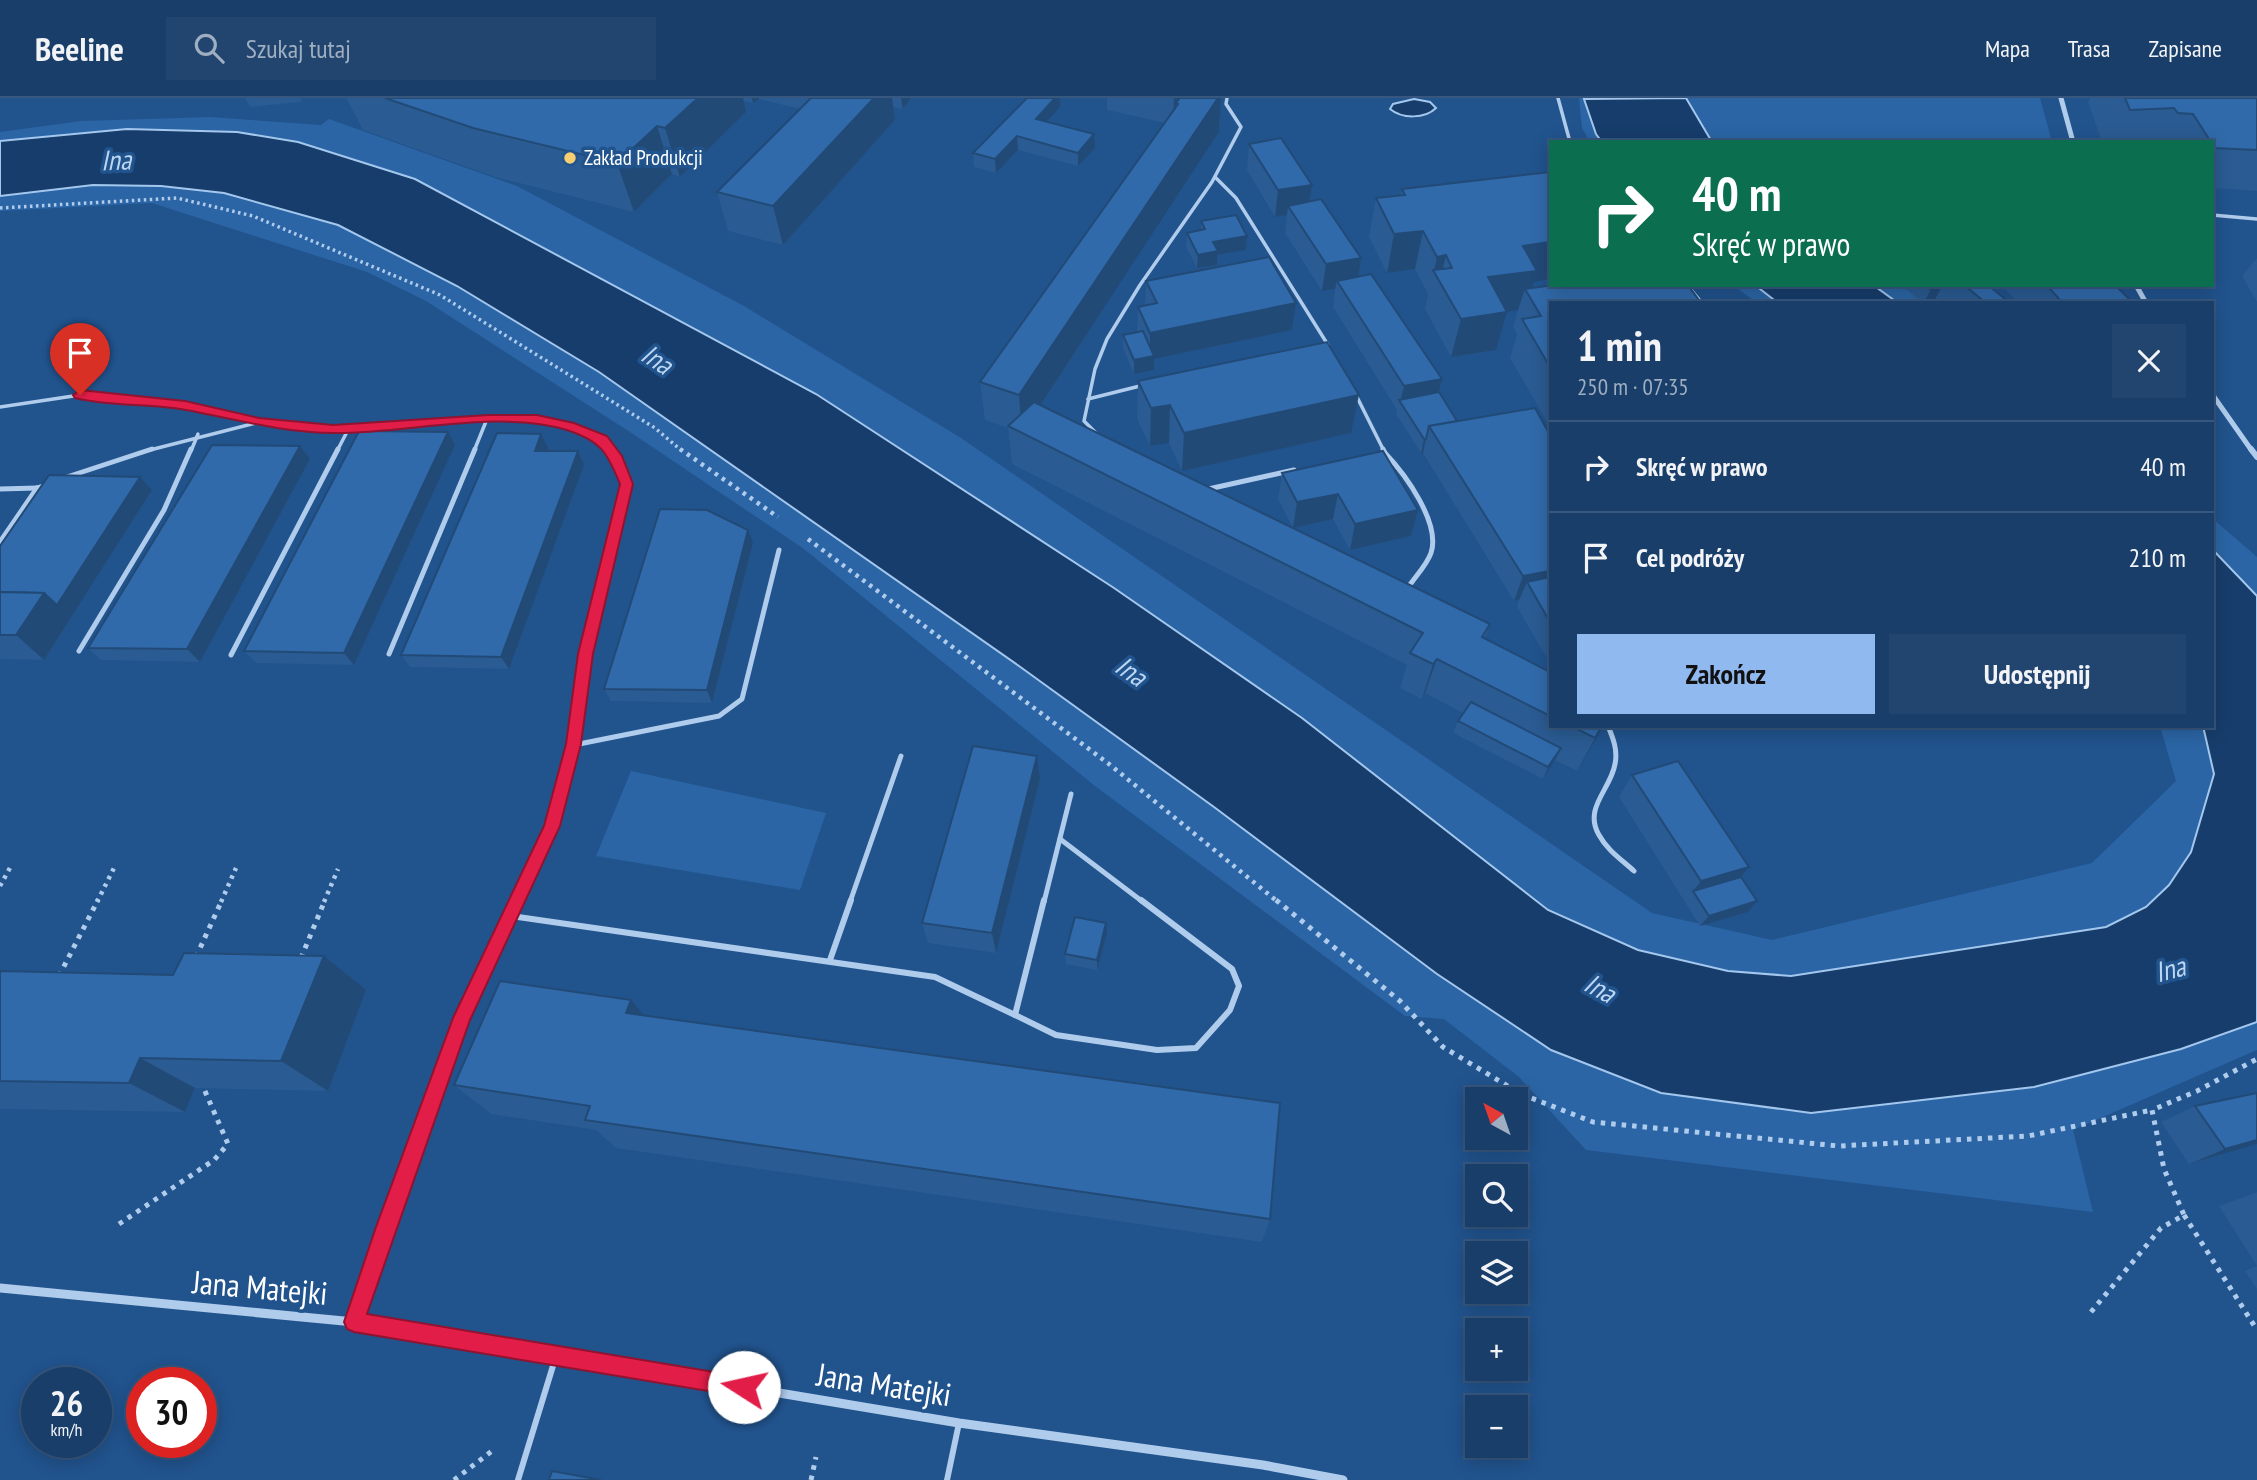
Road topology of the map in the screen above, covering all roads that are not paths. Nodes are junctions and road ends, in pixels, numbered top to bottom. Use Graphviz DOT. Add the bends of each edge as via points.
graph roads {
  1 [pos="1227,98"];
  2 [pos="1558,98"];
  3 [pos="2061,98"];
  4 [pos="1569,140"];
  5 [pos="2072,140"];
  6 [pos="1215,177"];
  7 [pos="2214,215"];
  8 [pos="2257,219"];
  9 [pos="1275,259"];
  10 [pos="1263,263"];
  11 [pos="1144,278"];
  12 [pos="1155,280"];
  13 [pos="1689,287"];
  14 [pos="1700,301"];
  15 [pos="1315,349"];
  16 [pos="1156,382"];
  17 [pos="1349,382"];
  18 [pos="2214,397"];
  19 [pos="1088,399"];
  20 [pos="0,407"];
  21 [pos="488,419"];
  22 [pos="259,422"];
  23 [pos="349,428"];
  24 [pos="198,434"];
  25 [pos="1101,438"];
  26 [pos="1385,453"];
  27 [pos="1372,455"];
  28 [pos="2257,457"];
  29 [pos="1307,468"];
  30 [pos="37,488"];
  31 [pos="0,489"];
  32 [pos="1206,498"];
  33 [pos="0,542"];
  34 [pos="779,550"];
  35 [pos="1416,598"];
  36 [pos="79,651"];
  37 [pos="389,654"];
  38 [pos="231,655"];
  39 [pos="1609,728"];
  40 [pos="574,744"];
  41 [pos="901,756"];
  42 [pos="1072,794"];
  43 [pos="1060,839"];
  44 [pos="1634,871"];
  45 [pos="511,916"];
  46 [pos="830,960"];
  47 [pos="1015,1015"];
  48 [pos="0,1288"];
  49 [pos="354,1322"];
  50 [pos="556,1356"];
  51 [pos="959,1423"];
  52 [pos="518,1480"];
  53 [pos="947,1480"];
  54 [pos="1343,1480"];
  1 -- 6 [label="lane" via="1226,104 1241,127"];
  2 -- 4 [label="lane"];
  3 -- 5 [label="street"];
  6 -- 9 [label="lane" via="1236,198"];
  6 -- 11 [label="lane"];
  7 -- 8 [label="lane"];
  9 -- 10 [label="lane"];
  9 -- 15 [label="lane" via="1329,347"];
  11 -- 12 [label="lane"];
  11 -- 19 [label="lane" via="1106,341"];
  13 -- 14 [label="lane"];
  16 -- 19 [label="lane"];
  17 -- 26 [label="lane"];
  18 -- 28 [label="street"];
  19 -- 25 [label="lane" via="1084,422"];
  20 -- 22 [label="lane" via="80,395 185,405"];
  21 -- 23 [label="lane"];
  21 -- 37 [label="lane"];
  21 -- 40 [label="lane" via="537,420 602,439 626,484 585,654"];
  22 -- 23 [label="lane"];
  22 -- 24 [label="lane"];
  23 -- 38 [label="lane"];
  24 -- 30 [label="lane"];
  24 -- 36 [label="lane" via="164,510"];
  26 -- 27 [label="lane"];
  26 -- 35 [label="lane" via="1404,473 1434,531 1432,554 1405,592"];
  29 -- 32 [label="lane" via="1195,492"];
  30 -- 31 [label="lane"];
  30 -- 33 [label="lane"];
  34 -- 40 [label="lane" via="742,699 719,716"];
  39 -- 44 [label="lane" via="1616,742 1617,770 1595,806 1595,826 1614,854"];
  40 -- 45 [label="lane" via="552,826"];
  41 -- 46 [label="lane"];
  42 -- 43 [label="lane"];
  43 -- 47 [label="lane"];
  43 -- 47 [label="lane" via="1232,969 1240,986 1230,1010 1196,1048 1157,1050 1056,1035"];
  45 -- 46 [label="lane"];
  45 -- 49 [label="lane" via="461,1018"];
  46 -- 47 [label="lane" via="935,977"];
  48 -- 49 [label="street, Jana Matejki"];
  49 -- 50 [label="street, Jana Matejki"];
  50 -- 51 [label="street, Jana Matejki"];
  50 -- 52 [label="lane"];
  51 -- 53 [label="lane"];
  51 -- 54 [label="street, Jana Matejki"];
}
